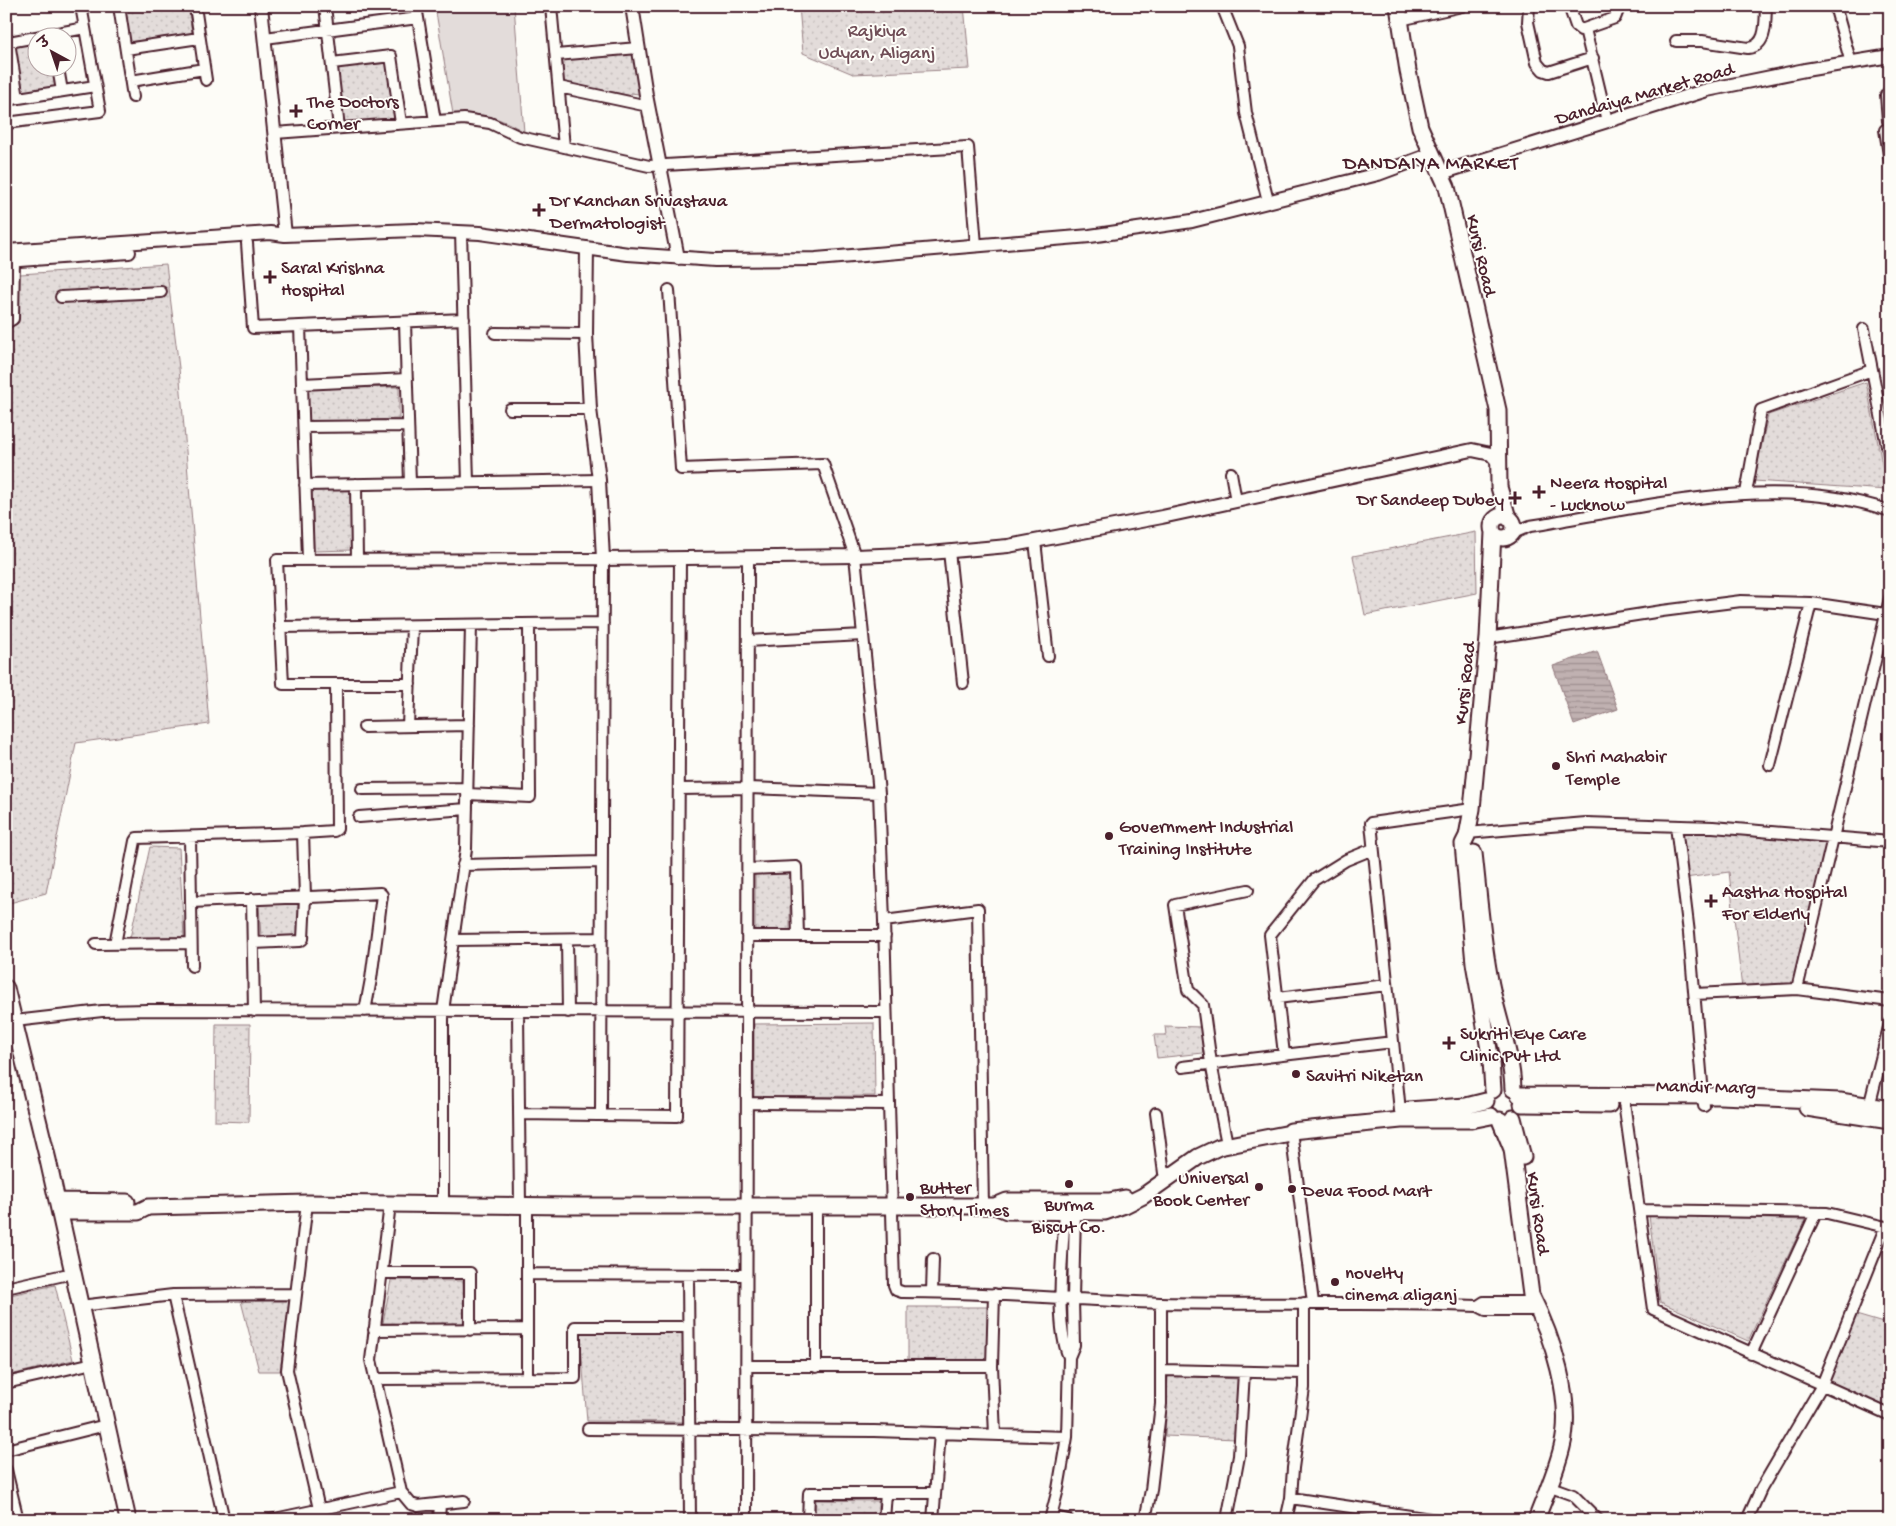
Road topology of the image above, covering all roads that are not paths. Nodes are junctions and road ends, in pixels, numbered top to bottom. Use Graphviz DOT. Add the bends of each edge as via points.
graph roads {
  1 [pos="81,6"];
  2 [pos="119,6"];
  3 [pos="195,6"];
  4 [pos="261,6"];
  5 [pos="325,6"];
  6 [pos="416,6"];
  7 [pos="552,6"];
  8 [pos="632,6"];
  9 [pos="1222,6"];
  10 [pos="1462,6"];
  11 [pos="1529,6"];
  12 [pos="1569,6"];
  13 [pos="1622,6"];
  14 [pos="1766,6"];
  15 [pos="1835,6"];
  16 [pos="1399,13"];
  17 [pos="418,18"];
  18 [pos="85,28"];
  19 [pos="1585,29"];
  20 [pos="78,30"];
  21 [pos="328,30"];
  22 [pos="199,38"];
  23 [pos="265,38"];
  24 [pos="28,39"];
  25 [pos="1676,41"];
  26 [pos="638,48"];
  27 [pos="126,49"];
  28 [pos="556,55"];
  29 [pos="1890,56"];
  30 [pos="1593,58"];
  31 [pos="332,63"];
  32 [pos="1851,63"];
  33 [pos="204,69"];
  34 [pos="60,78"];
  35 [pos="206,80"];
  36 [pos="131,81"];
  37 [pos="95,86"];
  38 [pos="558,87"];
  39 [pos="1890,90"];
  40 [pos="62,91"];
  41 [pos="134,97"];
  42 [pos="18,98"];
  43 [pos="6,100"];
  44 [pos="648,106"];
  45 [pos="435,121"];
  46 [pos="1607,121"];
  47 [pos="6,123"];
  48 [pos="401,124"];
  49 [pos="1888,126"];
  50 [pos="339,128"];
  51 [pos="275,133"];
  52 [pos="564,147"];
  53 [pos="1432,154"];
  54 [pos="1890,161"];
  55 [pos="660,165"];
  56 [pos="1441,173"];
  57 [pos="1268,201"];
  58 [pos="461,232"];
  59 [pos="285,235"];
  60 [pos="246,243"];
  61 [pos="976,245"];
  62 [pos="587,248"];
  63 [pos="9,258"];
  64 [pos="678,258"];
  65 [pos="669,290"];
  66 [pos="161,292"];
  67 [pos="61,297"];
  68 [pos="464,319"];
  69 [pos="405,322"];
  70 [pos="6,323"];
  71 [pos="300,326"];
  72 [pos="1864,329"];
  73 [pos="495,333"];
  74 [pos="586,334"];
  75 [pos="1872,370"];
  76 [pos="407,379"];
  77 [pos="302,384"];
  78 [pos="510,409"];
  79 [pos="590,409"];
  80 [pos="408,426"];
  81 [pos="1886,426"];
  82 [pos="304,427"];
  83 [pos="1890,461"];
  84 [pos="1499,462"];
  85 [pos="1231,473"];
  86 [pos="599,480"];
  87 [pos="468,482"];
  88 [pos="410,483"];
  89 [pos="356,484"];
  90 [pos="306,485"];
  91 [pos="1746,493"];
  92 [pos="1236,501"];
  93 [pos="1890,511"];
  94 [pos="1504,527"];
  95 [pos="1035,541"];
  96 [pos="949,551"];
  97 [pos="855,556"];
  98 [pos="748,558"];
  99 [pos="308,559"];
  100 [pos="357,559"];
  101 [pos="603,559"];
  102 [pos="680,559"];
  103 [pos="1890,598"];
  104 [pos="1811,603"];
  105 [pos="1886,614"];
  106 [pos="603,623"];
  107 [pos="529,624"];
  108 [pos="471,625"];
  109 [pos="412,626"];
  110 [pos="280,627"];
  111 [pos="863,635"];
  112 [pos="1488,638"];
  113 [pos="748,641"];
  114 [pos="1048,656"];
  115 [pos="336,684"];
  116 [pos="410,684"];
  117 [pos="963,684"];
  118 [pos="469,725"];
  119 [pos="408,726"];
  120 [pos="364,727"];
  121 [pos="1770,765"];
  122 [pos="748,788"];
  123 [pos="362,789"];
  124 [pos="680,789"];
  125 [pos="467,791"];
  126 [pos="879,794"];
  127 [pos="467,809"];
  128 [pos="1472,809"];
  129 [pos="359,817"];
  130 [pos="1676,826"];
  131 [pos="302,834"];
  132 [pos="1467,834"];
  133 [pos="1833,837"];
  134 [pos="190,838"];
  135 [pos="1890,842"];
  136 [pos="1373,850"];
  137 [pos="602,862"];
  138 [pos="463,865"];
  139 [pos="748,869"];
  140 [pos="1248,890"];
  141 [pos="304,897"];
  142 [pos="252,899"];
  143 [pos="191,902"];
  144 [pos="884,922"];
  145 [pos="747,936"];
  146 [pos="798,936"];
  147 [pos="884,936"];
  148 [pos="602,938"];
  149 [pos="568,939"];
  150 [pos="453,940"];
  151 [pos="192,943"];
  152 [pos="253,943"];
  153 [pos="96,944"];
  154 [pos="115,944"];
  155 [pos="192,966"];
  156 [pos="1387,985"];
  157 [pos="6,988"];
  158 [pos="1797,989"];
  159 [pos="1695,994"];
  160 [pos="1278,998"];
  161 [pos="1890,1001"];
  162 [pos="254,1011"];
  163 [pos="443,1011"];
  164 [pos="365,1012"];
  165 [pos="518,1012"];
  166 [pos="568,1012"];
  167 [pos="602,1012"];
  168 [pos="678,1012"];
  169 [pos="886,1012"];
  170 [pos="747,1013"];
  171 [pos="1890,1023"];
  172 [pos="9,1024"];
  173 [pos="1393,1042"];
  174 [pos="1886,1050"];
  175 [pos="1284,1054"];
  176 [pos="1211,1063"];
  177 [pos="1182,1067"];
  178 [pos="1489,1096"];
  179 [pos="1623,1100"];
  180 [pos="1704,1101"];
  181 [pos="747,1103"];
  182 [pos="889,1104"];
  183 [pos="1510,1107"];
  184 [pos="1890,1109"];
  185 [pos="1400,1111"];
  186 [pos="1868,1111"];
  187 [pos="1156,1113"];
  188 [pos="519,1114"];
  189 [pos="601,1115"];
  190 [pos="1890,1121"];
  191 [pos="1291,1131"];
  192 [pos="1227,1140"];
  193 [pos="1164,1173"];
  194 [pos="307,1203"];
  195 [pos="390,1204"];
  196 [pos="443,1205"];
  197 [pos="523,1206"];
  198 [pos="746,1206"];
  199 [pos="816,1206"];
  200 [pos="891,1206"];
  201 [pos="989,1206"];
  202 [pos="54,1207"];
  203 [pos="1070,1208"];
  204 [pos="1639,1210"];
  205 [pos="1816,1213"];
  206 [pos="1888,1228"];
  207 [pos="933,1259"];
  208 [pos="381,1273"];
  209 [pos="527,1274"];
  210 [pos="64,1275"];
  211 [pos="688,1275"];
  212 [pos="746,1276"];
  213 [pos="6,1288"];
  214 [pos="932,1292"];
  215 [pos="296,1294"];
  216 [pos="994,1294"];
  217 [pos="173,1295"];
  218 [pos="1061,1299"];
  219 [pos="1073,1299"];
  220 [pos="1161,1303"];
  221 [pos="1309,1303"];
  222 [pos="80,1306"];
  223 [pos="1537,1306"];
  224 [pos="688,1326"];
  225 [pos="527,1329"];
  226 [pos="374,1330"];
  227 [pos="470,1330"];
  228 [pos="1751,1354"];
  229 [pos="1069,1357"];
  230 [pos="89,1364"];
  231 [pos="746,1366"];
  232 [pos="992,1366"];
  233 [pos="816,1367"];
  234 [pos="1161,1370"];
  235 [pos="1244,1372"];
  236 [pos="1304,1373"];
  237 [pos="527,1378"];
  238 [pos="375,1379"];
  239 [pos="6,1383"];
  240 [pos="1822,1385"];
  241 [pos="1890,1415"];
  242 [pos="98,1427"];
  243 [pos="588,1429"];
  244 [pos="689,1429"];
  245 [pos="746,1429"];
  246 [pos="940,1433"];
  247 [pos="995,1434"];
  248 [pos="1067,1437"];
  249 [pos="6,1450"];
  250 [pos="6,1470"];
  251 [pos="1548,1486"];
  252 [pos="401,1492"];
  253 [pos="935,1492"];
  254 [pos="886,1493"];
  255 [pos="1291,1498"];
  256 [pos="464,1501"];
  257 [pos="440,1504"];
  258 [pos="319,1509"];
  259 [pos="13,1516"];
  260 [pos="1051,1518"];
  261 [pos="1536,1519"];
  262 [pos="118,1520"];
  263 [pos="128,1520"];
  264 [pos="224,1520"];
  265 [pos="270,1520"];
  266 [pos="439,1520"];
  267 [pos="690,1520"];
  268 [pos="746,1520"];
  269 [pos="808,1520"];
  270 [pos="884,1520"];
  271 [pos="933,1520"];
  272 [pos="1068,1520"];
  273 [pos="1145,1520"];
  274 [pos="1228,1520"];
  275 [pos="1286,1520"];
  276 [pos="1437,1520"];
  277 [pos="1598,1520"];
  278 [pos="1747,1520"];
  1 -- 18 [label="street"];
  2 -- 27 [label="street"];
  3 -- 22 [label="street"];
  4 -- 23 [label="street"];
  5 -- 21 [label="street"];
  6 -- 17 [label="street"];
  7 -- 28 [label="street"];
  8 -- 26 [label="street"];
  9 -- 57 [label="street" via="1238,46 1246,113"];
  10 -- 16 [label="street"];
  11 -- 30 [label="street" via="1528,22 1540,68 1549,72"];
  12 -- 19 [label="street" via="1578,29"];
  13 -- 19 [label="street" via="1616,18"];
  14 -- 25 [label="street" via="1764,33 1754,47"];
  15 -- 32 [label="street"];
  16 -- 53 [label="main road, Kursi Road" via="1420,127"];
  17 -- 21 [label="street"];
  17 -- 45 [label="street"];
  18 -- 20 [label="street"];
  18 -- 37 [label="street"];
  19 -- 30 [label="street"];
  21 -- 23 [label="street"];
  21 -- 31 [label="street"];
  22 -- 27 [label="street"];
  22 -- 33 [label="street"];
  23 -- 51 [label="street"];
  24 -- 42 [label="street" via="9,42"];
  26 -- 28 [label="street"];
  26 -- 44 [label="street"];
  27 -- 36 [label="street"];
  28 -- 38 [label="street"];
  29 -- 32 [label="street, Dandaiya Market Road"];
  30 -- 46 [label="street"];
  31 -- 48 [label="street" via="391,56"];
  31 -- 50 [label="street"];
  32 -- 46 [label="street, Dandaiya Market Road" via="1707,90"];
  33 -- 35 [label="street"];
  33 -- 36 [label="street"];
  34 -- 40 [label="street"];
  36 -- 41 [label="street"];
  37 -- 40 [label="street"];
  37 -- 47 [label="street" via="100,111"];
  38 -- 44 [label="street"];
  38 -- 52 [label="street"];
  39 -- 49 [label="street" via="1886,95"];
  40 -- 42 [label="street"];
  42 -- 43 [label="street"];
  44 -- 55 [label="street"];
  45 -- 48 [label="street"];
  45 -- 52 [label="street" via="464,119 490,123 520,137"];
  46 -- 56 [label="street, Dandaiya Market Road"];
  48 -- 50 [label="street"];
  49 -- 54 [label="street"];
  50 -- 51 [label="street"];
  51 -- 59 [label="street"];
  52 -- 55 [label="street" via="650,166"];
  53 -- 56 [label="main road, Kursi Road"];
  53 -- 57 [label="street" via="1378,174"];
  55 -- 61 [label="street" via="968,147"];
  55 -- 64 [label="street"];
  56 -- 84 [label="main road, Kursi Road" via="1447,187 1498,410"];
  57 -- 61 [label="street" via="1192,221 1090,236"];
  58 -- 59 [label="street" via="415,230"];
  58 -- 62 [label="street"];
  58 -- 68 [label="street"];
  59 -- 60 [label="street" via="272,241"];
  59 -- 63 [label="street" via="270,233"];
  60 -- 63 [label="street"];
  60 -- 71 [label="street" via="253,328"];
  61 -- 64 [label="street" via="816,258"];
  62 -- 64 [label="street"];
  62 -- 74 [label="street"];
  63 -- 70 [label="street" via="13,319"];
  65 -- 97 [label="street" via="681,469 823,464"];
  66 -- 67 [label="street"];
  68 -- 69 [label="street"];
  68 -- 87 [label="street"];
  69 -- 71 [label="street"];
  69 -- 76 [label="street"];
  71 -- 77 [label="street"];
  72 -- 75 [label="street"];
  73 -- 74 [label="street"];
  74 -- 79 [label="street"];
  75 -- 81 [label="street"];
  75 -- 91 [label="street" via="1761,410"];
  76 -- 77 [label="street"];
  76 -- 80 [label="street"];
  77 -- 82 [label="street"];
  78 -- 79 [label="street"];
  79 -- 86 [label="street"];
  80 -- 82 [label="street"];
  80 -- 88 [label="street"];
  81 -- 83 [label="street"];
  82 -- 90 [label="street"];
  84 -- 92 [label="street" via="1491,454 1472,450"];
  84 -- 94 [label="main road, Kursi Road"];
  85 -- 92 [label="street"];
  86 -- 87 [label="street"];
  86 -- 101 [label="street"];
  87 -- 88 [label="street"];
  88 -- 89 [label="street"];
  89 -- 90 [label="street"];
  89 -- 100 [label="street"];
  90 -- 99 [label="street"];
  91 -- 93 [label="street" via="1795,494 1865,502"];
  91 -- 94 [label="street" via="1673,501 1530,526"];
  92 -- 95 [label="street"];
  94 -- 112 [label="main road, Kursi Road" via="1491,559"];
  95 -- 96 [label="street"];
  95 -- 114 [label="street"];
  96 -- 97 [label="street"];
  96 -- 117 [label="street"];
  97 -- 98 [label="street"];
  97 -- 111 [label="street"];
  98 -- 102 [label="street"];
  98 -- 113 [label="street"];
  99 -- 100 [label="street"];
  99 -- 110 [label="street" via="277,560"];
  100 -- 101 [label="street"];
  101 -- 102 [label="street"];
  101 -- 106 [label="street"];
  102 -- 124 [label="street"];
  103 -- 105 [label="street"];
  104 -- 105 [label="street"];
  104 -- 112 [label="street" via="1741,601"];
  104 -- 121 [label="street"];
  105 -- 133 [label="street"];
  106 -- 107 [label="street"];
  106 -- 137 [label="street"];
  107 -- 108 [label="street"];
  107 -- 125 [label="street" via="530,797"];
  108 -- 109 [label="street"];
  108 -- 118 [label="street"];
  109 -- 110 [label="street"];
  109 -- 116 [label="street"];
  110 -- 115 [label="street" via="283,684"];
  111 -- 113 [label="street"];
  111 -- 126 [label="street"];
  112 -- 128 [label="main road, Kursi Road"];
  113 -- 122 [label="street"];
  115 -- 116 [label="street"];
  115 -- 131 [label="street" via="338,826 334,831"];
  116 -- 119 [label="street"];
  118 -- 119 [label="street"];
  118 -- 125 [label="street"];
  119 -- 120 [label="street"];
  122 -- 124 [label="street"];
  122 -- 126 [label="street"];
  122 -- 139 [label="street"];
  123 -- 125 [label="street"];
  124 -- 168 [label="street"];
  125 -- 127 [label="street"];
  126 -- 144 [label="street"];
  127 -- 129 [label="street"];
  127 -- 138 [label="street"];
  128 -- 132 [label="main road, Kursi Road"];
  128 -- 136 [label="street" via="1371,824"];
  130 -- 132 [label="street" via="1586,823"];
  130 -- 133 [label="street"];
  130 -- 159 [label="street"];
  131 -- 134 [label="street"];
  131 -- 141 [label="street"];
  132 -- 178 [label="main road, Kursi Road" via="1463,844 1473,953 1491,1061"];
  132 -- 183 [label="main road, Kursi Road" via="1473,848 1485,958 1512,1067"];
  133 -- 135 [label="street"];
  133 -- 158 [label="street"];
  134 -- 143 [label="street"];
  134 -- 154 [label="street" via="136,839"];
  136 -- 156 [label="street"];
  136 -- 160 [label="street" via="1346,860 1314,880 1270,935"];
  137 -- 138 [label="street"];
  137 -- 148 [label="street"];
  138 -- 150 [label="street"];
  139 -- 145 [label="street"];
  139 -- 146 [label="street" via="796,867"];
  140 -- 176 [label="street" via="1175,906 1188,990 1203,1005"];
  141 -- 142 [label="street"];
  141 -- 152 [label="street" via="301,940"];
  141 -- 164 [label="street" via="382,895"];
  142 -- 143 [label="street"];
  142 -- 152 [label="street"];
  143 -- 151 [label="street"];
  144 -- 147 [label="street"];
  144 -- 201 [label="street" via="978,909"];
  145 -- 146 [label="street"];
  145 -- 170 [label="street"];
  146 -- 147 [label="street"];
  147 -- 169 [label="street"];
  148 -- 149 [label="street"];
  148 -- 167 [label="street"];
  149 -- 150 [label="street"];
  149 -- 166 [label="street"];
  150 -- 163 [label="street"];
  151 -- 154 [label="street"];
  151 -- 155 [label="street"];
  152 -- 162 [label="street"];
  153 -- 154 [label="street"];
  156 -- 160 [label="street"];
  156 -- 173 [label="street"];
  157 -- 172 [label="main road"];
  158 -- 159 [label="street"];
  158 -- 161 [label="street"];
  159 -- 180 [label="street"];
  160 -- 175 [label="street"];
  162 -- 164 [label="street"];
  162 -- 172 [label="street" via="102,1011"];
  163 -- 164 [label="street"];
  163 -- 165 [label="street"];
  163 -- 196 [label="street"];
  165 -- 166 [label="street"];
  165 -- 188 [label="street"];
  166 -- 167 [label="street"];
  167 -- 168 [label="street"];
  167 -- 189 [label="street"];
  168 -- 170 [label="street"];
  168 -- 189 [label="street" via="677,1116"];
  169 -- 170 [label="street"];
  169 -- 182 [label="street"];
  170 -- 181 [label="street"];
  171 -- 174 [label="street"];
  172 -- 202 [label="main road"];
  173 -- 175 [label="street"];
  173 -- 185 [label="street"];
  174 -- 186 [label="street"];
  175 -- 176 [label="street"];
  176 -- 177 [label="street"];
  176 -- 192 [label="street"];
  178 -- 183 [label="main road, Kursi Road" via="1486,1107"];
  178 -- 183 [label="main road" via="1499,1087 1506,1086"];
  178 -- 185 [label="main road" via="1466,1106"];
  179 -- 180 [label="main road"];
  179 -- 183 [label="main road"];
  179 -- 204 [label="street"];
  180 -- 186 [label="main road" via="1840,1101"];
  181 -- 182 [label="street"];
  181 -- 198 [label="street"];
  182 -- 200 [label="street"];
  183 -- 191 [label="main road" via="1470,1120 1401,1120"];
  183 -- 223 [label="main road, Kursi Road" via="1523,1154 1540,1293"];
  184 -- 186 [label="main road"];
  185 -- 192 [label="main road"];
  186 -- 190 [label="main road"];
  187 -- 193 [label="street"];
  188 -- 189 [label="street"];
  188 -- 197 [label="street"];
  191 -- 192 [label="main road"];
  191 -- 221 [label="street"];
  192 -- 193 [label="main road" via="1196,1151"];
  192 -- 203 [label="main road" via="1125,1205 1105,1212"];
  193 -- 203 [label="main road" via="1130,1197"];
  194 -- 195 [label="main road"];
  194 -- 202 [label="main road" via="148,1207 138,1202"];
  194 -- 215 [label="street"];
  195 -- 196 [label="main road"];
  195 -- 208 [label="street"];
  196 -- 197 [label="main road"];
  197 -- 198 [label="main road"];
  197 -- 209 [label="street"];
  198 -- 199 [label="main road"];
  198 -- 212 [label="street"];
  199 -- 200 [label="main road"];
  199 -- 233 [label="street"];
  200 -- 201 [label="main road"];
  200 -- 214 [label="street" via="896,1290"];
  201 -- 203 [label="main road" via="1007,1201"];
  202 -- 210 [label="main road"];
  202 -- 222 [label="main road"];
  203 -- 218 [label="street"];
  203 -- 219 [label="street"];
  204 -- 205 [label="street"];
  204 -- 228 [label="street" via="1653,1309"];
  205 -- 206 [label="street"];
  205 -- 228 [label="street"];
  206 -- 240 [label="street"];
  207 -- 214 [label="street"];
  208 -- 226 [label="street"];
  208 -- 227 [label="street" via="470,1273"];
  209 -- 211 [label="street"];
  209 -- 225 [label="street"];
  210 -- 213 [label="street"];
  210 -- 230 [label="main road"];
  211 -- 212 [label="street"];
  211 -- 224 [label="street"];
  212 -- 231 [label="street"];
  214 -- 216 [label="street"];
  215 -- 217 [label="street"];
  215 -- 258 [label="street" via="287,1370"];
  216 -- 218 [label="street"];
  216 -- 232 [label="street"];
  217 -- 222 [label="street"];
  217 -- 264 [label="street"];
  218 -- 219 [label="street"];
  218 -- 229 [label="street" via="1064,1346"];
  219 -- 220 [label="street"];
  219 -- 229 [label="street" via="1074,1345"];
  220 -- 221 [label="street"];
  220 -- 234 [label="street"];
  221 -- 223 [label="street" via="1478,1306 1486,1310"];
  221 -- 236 [label="street"];
  222 -- 230 [label="main road"];
  223 -- 251 [label="main road, Kursi Road" via="1562,1382 1565,1420 1562,1447"];
  224 -- 237 [label="street" via="575,1327 575,1378"];
  224 -- 244 [label="street"];
  225 -- 227 [label="street"];
  225 -- 237 [label="street"];
  226 -- 227 [label="street"];
  226 -- 238 [label="street" via="371,1360"];
  228 -- 240 [label="street"];
  229 -- 248 [label="street"];
  230 -- 239 [label="street"];
  230 -- 242 [label="main road"];
  230 -- 263 [label="main road"];
  231 -- 233 [label="street"];
  231 -- 245 [label="street"];
  232 -- 233 [label="street"];
  232 -- 247 [label="street"];
  234 -- 235 [label="street"];
  234 -- 273 [label="street" via="1162,1404"];
  235 -- 236 [label="street"];
  235 -- 274 [label="street" via="1239,1456"];
  236 -- 255 [label="street"];
  237 -- 238 [label="street"];
  238 -- 252 [label="street"];
  240 -- 241 [label="street"];
  240 -- 278 [label="street" via="1761,1488"];
  242 -- 249 [label="street"];
  242 -- 262 [label="main road"];
  243 -- 244 [label="street"];
  244 -- 245 [label="street"];
  244 -- 267 [label="street"];
  245 -- 246 [label="street"];
  245 -- 268 [label="street"];
  246 -- 247 [label="street"];
  246 -- 253 [label="street"];
  247 -- 248 [label="street"];
  248 -- 260 [label="street"];
  250 -- 259 [label="street"];
  251 -- 261 [label="main road, Kursi Road"];
  251 -- 277 [label="street" via="1573,1495"];
  252 -- 257 [label="street" via="415,1506"];
  252 -- 258 [label="street"];
  253 -- 254 [label="street"];
  253 -- 271 [label="street"];
  254 -- 269 [label="street" via="809,1493"];
  254 -- 270 [label="street"];
  255 -- 275 [label="street"];
  255 -- 276 [label="street"];
  256 -- 257 [label="street"];
  257 -- 266 [label="street"];
  258 -- 265 [label="street"];
  260 -- 272 [label="street"];
}
